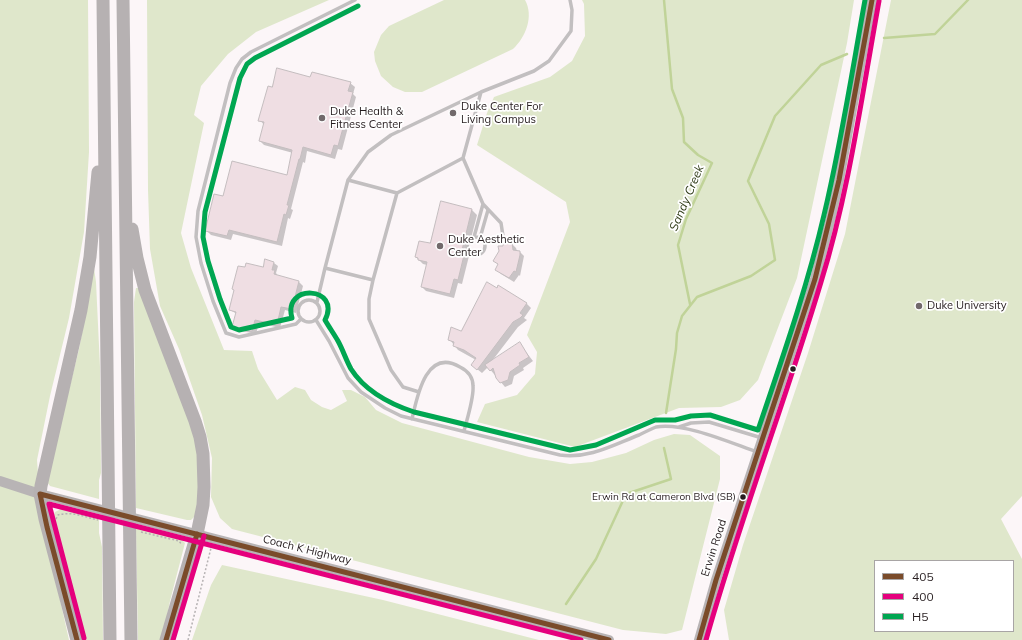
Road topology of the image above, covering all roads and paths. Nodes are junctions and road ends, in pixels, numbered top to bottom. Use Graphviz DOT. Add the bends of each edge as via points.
graph roads {
  1 [pos="103,0"];
  2 [pos="123,0"];
  3 [pos="355,0"];
  4 [pos="570,0"];
  5 [pos="872,0"];
  6 [pos="481,92"];
  7 [pos="104,127"];
  8 [pos="463,158"];
  9 [pos="348,180"];
  10 [pos="125,186"];
  11 [pos="397,192"];
  12 [pos="483,204"];
  13 [pos="488,210"];
  14 [pos="503,236"];
  15 [pos="474,237"];
  16 [pos="480,238"];
  17 [pos="325,268"];
  18 [pos="373,280"];
  19 [pos="318,302"];
  20 [pos="302,319"];
  21 [pos="316,320"];
  22 [pos="419,392"];
  23 [pos="412,419"];
  24 [pos="676,427"];
  25 [pos="464,431"];
  26 [pos="763,439"];
  27 [pos="758,453"];
  28 [pos="0,481"];
  29 [pos="40,494"];
  30 [pos="197,534"];
  31 [pos="213,538"];
  32 [pos="77,640"];
  33 [pos="110,640"];
  34 [pos="131,640"];
  35 [pos="166,640"];
  36 [pos="188,640"];
  37 [pos="609,640"];
  38 [pos="699,640"];
  1 -- 7 [label="highway"];
  2 -- 10 [label="highway"];
  3 -- 20 [label="lane" via="242,59 230,83 198,211 196,237 201,263 226,333 239,337 296,324"];
  4 -- 6 [label="lane" via="571,31 549,61 534,71"];
  5 -- 26 [label="main road, Erwin Road" via="831,217 815,279"];
  6 -- 8 [label="lane"];
  6 -- 9 [label="lane" via="391,135 368,152"];
  7 -- 29 [label="highway" via="95,191 90,257"];
  7 -- 33 [label="highway"];
  8 -- 11 [label="lane"];
  8 -- 12 [label="lane"];
  9 -- 11 [label="lane"];
  9 -- 17 [label="lane"];
  10 -- 30 [label="highway" via="145,290 200,437 204,487"];
  10 -- 34 [label="highway"];
  11 -- 18 [label="lane"];
  12 -- 13 [label="lane"];
  12 -- 15 [label="lane"];
  13 -- 14 [label="lane" via="501,223"];
  13 -- 16 [label="lane"];
  15 -- 16 [label="lane"];
  15 -- 16 [label="lane" via="467,245 470,252 475,254 481,253 484,248 484,242"];
  17 -- 18 [label="lane"];
  17 -- 19 [label="lane"];
  18 -- 22 [label="lane" via="368,312 372,327 391,370 403,387"];
  19 -- 20 [label="lane" via="311,299 302,302 298,309"];
  19 -- 21 [label="lane" via="321,310"];
  20 -- 21 [label="lane" via="308,322"];
  21 -- 23 [label="lane" via="348,378 362,392 385,408"];
  22 -- 23 [label="lane"];
  22 -- 25 [label="lane" via="427,372 438,364 454,364 466,370 472,377 474,386"];
  23 -- 25 [label="lane"];
  24 -- 25 [label="lane" via="656,427 598,452 570,456"];
  24 -- 26 [label="lane" via="709,422"];
  24 -- 27 [label="lane" via="702,432"];
  26 -- 27 [label="main road, Erwin Road"];
  27 -- 38 [label="main road, Erwin Road"];
  28 -- 29 [label="main road, Coach K Highway"];
  29 -- 30 [label="main road, Coach K Highway"];
  29 -- 32 [label="highway"];
  30 -- 31 [label="main road, Coach K Highway"];
  30 -- 35 [label="highway"];
  31 -- 36 [label="path"];
  31 -- 37 [label="main road, Coach K Highway"];
}
